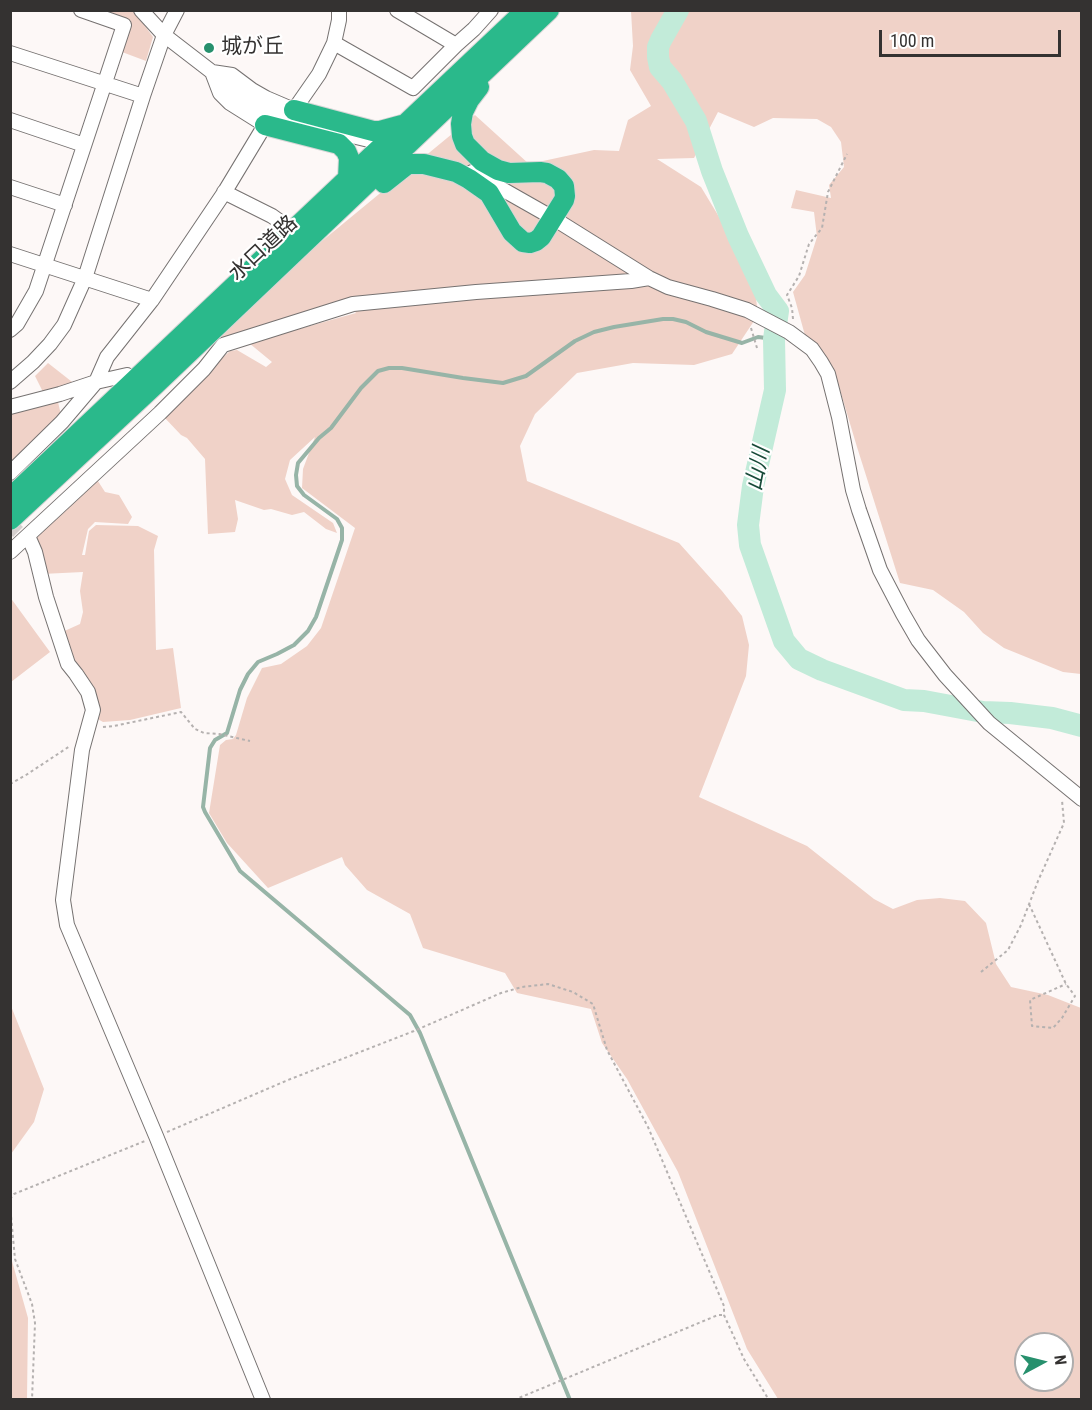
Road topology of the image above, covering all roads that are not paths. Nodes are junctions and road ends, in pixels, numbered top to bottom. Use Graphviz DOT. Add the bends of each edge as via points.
graph roads {
  1 [pos="81,10"];
  2 [pos="141,10"];
  3 [pos="177,10"];
  4 [pos="339,10"];
  5 [pos="397,10"];
  6 [pos="491,10"];
  7 [pos="526,10"];
  8 [pos="549,10"];
  9 [pos="164,35"];
  10 [pos="334,43"];
  11 [pos="456,45"];
  12 [pos="10,54"];
  13 [pos="489,67"];
  14 [pos="212,72"];
  15 [pos="105,85"];
  16 [pos="143,96"];
  17 [pos="294,110"];
  18 [pos="10,120"];
  19 [pos="265,124"];
  20 [pos="404,124"];
  21 [pos="373,141"];
  22 [pos="84,145"];
  23 [pos="419,153"];
  24 [pos="348,178"];
  25 [pos="10,187"];
  26 [pos="224,192"];
  27 [pos="65,205"];
  28 [pos="332,218"];
  29 [pos="553,218"];
  30 [pos="293,231"];
  31 [pos="10,254"];
  32 [pos="46,265"];
  33 [pos="85,278"];
  34 [pos="649,278"];
  35 [pos="152,300"];
  36 [pos="13,325"];
  37 [pos="127,375"];
  38 [pos="10,382"];
  39 [pos="96,382"];
  40 [pos="10,407"];
  41 [pos="10,473"];
  42 [pos="10,498"];
  43 [pos="20,532"];
  44 [pos="10,552"];
  45 [pos="1082,799"];
  46 [pos="263,1400"];
  1 -- 15 [label="street" via="124,25"];
  2 -- 9 [label="street"];
  3 -- 9 [label="street"];
  4 -- 10 [label="street"];
  5 -- 11 [label="street"];
  6 -- 11 [label="street"];
  7 -- 20 [label="highway, 水口道路"];
  8 -- 13 [label="highway, 水口道路"];
  9 -- 14 [label="street"];
  9 -- 16 [label="street"];
  10 -- 11 [label="street" via="412,88"];
  10 -- 17 [label="street" via="319,74"];
  12 -- 15 [label="street"];
  13 -- 28 [label="highway, 水口道路"];
  13 -- 29 [label="highway" via="463,112 465,144 498,170 547,173 562,182 565,196"];
  14 -- 17 [label="street" via="232,75 266,98"];
  14 -- 19 [label="street" via="220,93 230,103"];
  14 -- 21 [label="street" via="262,109 285,119"];
  15 -- 16 [label="street"];
  15 -- 22 [label="street"];
  16 -- 33 [label="street"];
  17 -- 20 [label="highway" via="373,131"];
  18 -- 22 [label="street"];
  19 -- 24 [label="highway" via="339,144 349,158"];
  19 -- 26 [label="street"];
  20 -- 24 [label="highway, 水口道路"];
  22 -- 27 [label="street"];
  23 -- 29 [label="street" via="456,164"];
  24 -- 30 [label="highway, 水口道路"];
  25 -- 27 [label="street"];
  26 -- 30 [label="street"];
  26 -- 35 [label="street"];
  27 -- 32 [label="street"];
  28 -- 29 [label="highway" via="344,217 401,169 414,164 456,172 480,186 523,242 541,237"];
  28 -- 43 [label="highway, 水口道路"];
  29 -- 34 [label="street"];
  30 -- 42 [label="highway, 水口道路"];
  31 -- 32 [label="street"];
  32 -- 33 [label="street"];
  32 -- 36 [label="street" via="36,291"];
  33 -- 35 [label="street"];
  33 -- 38 [label="street" via="50,345"];
  34 -- 43 [label="street" via="353,304 224,345 211,352 204,369 160,413"];
  34 -- 45 [label="street" via="747,310 812,350 828,374 856,500 880,570 918,640 989,723"];
  35 -- 39 [label="street" via="107,357"];
  37 -- 39 [label="street"];
  39 -- 40 [label="street"];
  39 -- 41 [label="street"];
  43 -- 44 [label="street"];
  43 -- 46 [label="street" via="35,552 68,664 88,692 93,710 82,750 63,900 67,925"];
}
